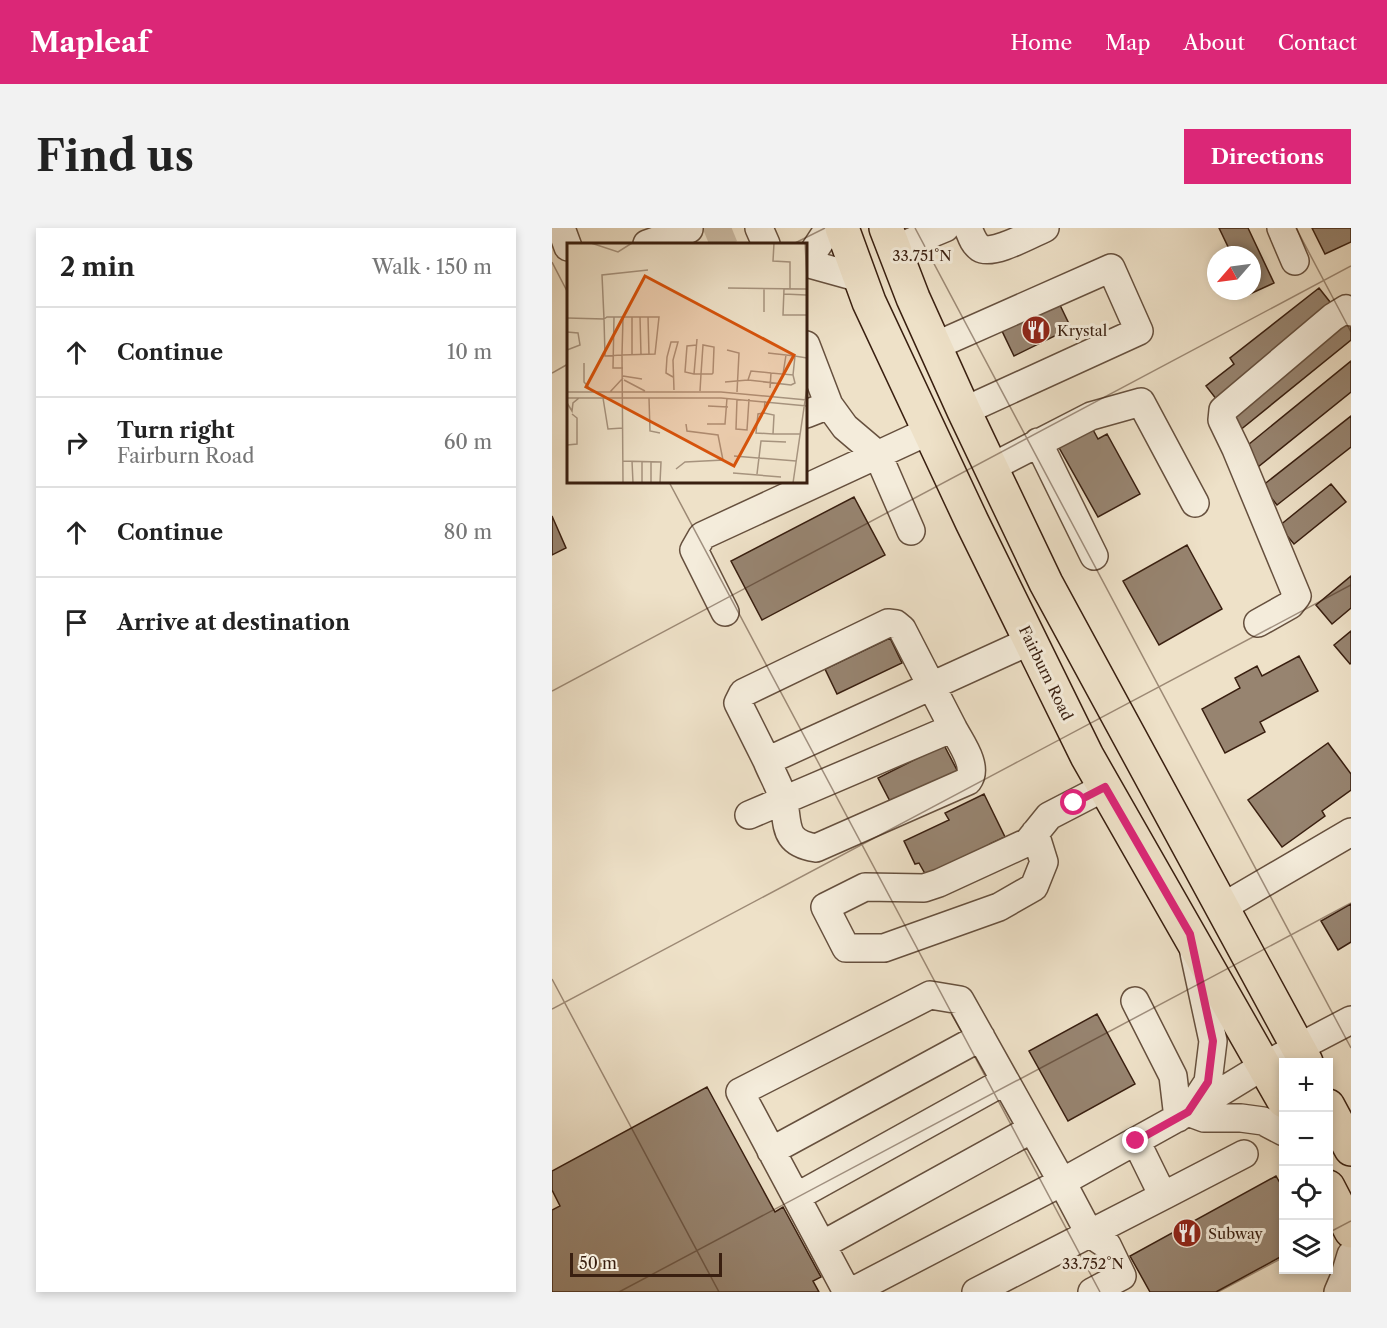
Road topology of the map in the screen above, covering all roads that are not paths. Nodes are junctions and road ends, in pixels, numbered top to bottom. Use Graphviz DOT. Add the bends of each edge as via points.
graph roads {
  1 [pos="561,228"];
  2 [pos="829,228"];
  3 [pos="842,228"];
  4 [pos="945,228"];
  5 [pos="968,228"];
  6 [pos="1045,228"];
  7 [pos="1281,228"];
  8 [pos="695,237"];
  9 [pos="890,239"];
  10 [pos="654,243"];
  11 [pos="567,244"];
  12 [pos="807,261"];
  13 [pos="1295,261"];
  14 [pos="807,263"];
  15 [pos="860,278"];
  16 [pos="1351,312"];
  17 [pos="935,346"];
  18 [pos="808,358"];
  19 [pos="817,410"];
  20 [pos="964,411"];
  21 [pos="929,431"];
  22 [pos="1038,442"];
  23 [pos="878,455"];
  24 [pos="990,468"];
  25 [pos="1196,503"];
  26 [pos="911,531"];
  27 [pos="1094,556"];
  28 [pos="725,612"];
  29 [pos="1258,623"];
  30 [pos="1030,641"];
  31 [pos="932,686"];
  32 [pos="953,728"];
  33 [pos="767,762"];
  34 [pos="1105,787"];
  35 [pos="783,800"];
  36 [pos="749,815"];
  37 [pos="1351,832"];
  38 [pos="1035,833"];
  39 [pos="924,888"];
  40 [pos="1221,908"];
  41 [pos="942,928"];
  42 [pos="1190,934"];
  43 [pos="1135,1001"];
  44 [pos="1351,1020"];
  45 [pos="981,1037"];
  46 [pos="1302,1055"];
  47 [pos="1264,1065"];
  48 [pos="1005,1081"];
  49 [pos="1279,1092"];
  50 [pos="1332,1112"];
  51 [pos="1183,1115"];
  52 [pos="1032,1129"];
  53 [pos="1279,1129"];
  54 [pos="1136,1141"];
  55 [pos="1351,1149"];
  56 [pos="771,1150"];
  57 [pos="1244,1154"];
  58 [pos="1062,1182"];
  59 [pos="1333,1195"];
  60 [pos="1163,1196"];
  61 [pos="796,1197"];
  62 [pos="1351,1231"];
  63 [pos="1089,1233"];
  64 [pos="822,1245"];
  65 [pos="1351,1255"];
  66 [pos="849,1292"];
  67 [pos="976,1292"];
  68 [pos="1092,1292"];
  69 [pos="1338,1292"];
  1 -- 11 [label="lane"];
  2 -- 12 [label="lane"];
  3 -- 15 [label="main road, Fairburn Road"];
  4 -- 9 [label="lane"];
  5 -- 6 [label="lane" via="973,242 991,251"];
  7 -- 13 [label="lane"];
  8 -- 10 [label="lane"];
  9 -- 17 [label="main road"];
  14 -- 15 [label="lane"];
  15 -- 21 [label="main road, Fairburn Road"];
  16 -- 29 [label="lane" via="1346,309 1333,317 1223,410 1221,420 1297,596 1290,605"];
  17 -- 20 [label="main road"];
  17 -- 20 [label="lane" via="1111,268 1139,331"];
  18 -- 19 [label="lane"];
  19 -- 23 [label="lane"];
  20 -- 24 [label="main road"];
  21 -- 23 [label="lane"];
  21 -- 30 [label="main road, Fairburn Road"];
  22 -- 24 [label="lane"];
  22 -- 25 [label="lane" via="1091,416 1141,402"];
  22 -- 27 [label="lane"];
  23 -- 26 [label="lane"];
  23 -- 28 [label="lane" via="702,536 693,550"];
  24 -- 40 [label="main road" via="1046,583"];
  30 -- 31 [label="lane"];
  30 -- 34 [label="main road, Fairburn Road"];
  31 -- 32 [label="lane"];
  31 -- 33 [label="lane"];
  31 -- 33 [label="lane" via="902,629 888,623 743,693 738,703"];
  32 -- 35 [label="lane"];
  32 -- 35 [label="lane" via="972,765 968,781 816,848 804,846 790,833"];
  33 -- 35 [label="lane"];
  34 -- 38 [label="lane" via="1049,816"];
  34 -- 42 [label="main road, Fairburn Road"];
  35 -- 36 [label="lane"];
  37 -- 40 [label="lane"];
  38 -- 39 [label="lane" via="1028,842"];
  38 -- 41 [label="lane" via="1044,862 1034,887 999,906"];
  39 -- 41 [label="lane"];
  39 -- 41 [label="lane" via="865,887 825,907 846,948 884,948"];
  40 -- 46 [label="main road"];
  42 -- 47 [label="main road, Fairburn Road"];
  42 -- 51 [label="lane" via="1213,1041 1208,1082"];
  43 -- 51 [label="lane" via="1173,1076"];
  44 -- 46 [label="lane"];
  45 -- 48 [label="lane"];
  45 -- 56 [label="lane"];
  45 -- 56 [label="lane" via="960,1000 930,995 740,1092"];
  46 -- 47 [label="lane"];
  47 -- 49 [label="main road, Fairburn Road"];
  47 -- 51 [label="lane"];
  48 -- 52 [label="lane"];
  48 -- 61 [label="lane"];
  50 -- 55 [label="main road"];
  51 -- 53 [label="lane" via="1263,1121"];
  51 -- 54 [label="lane"];
  52 -- 58 [label="lane"];
  52 -- 64 [label="lane"];
  54 -- 58 [label="lane"];
  54 -- 60 [label="lane"];
  56 -- 61 [label="lane"];
  57 -- 60 [label="lane"];
  58 -- 63 [label="lane"];
  58 -- 66 [label="lane"];
  59 -- 62 [label="main road"];
  60 -- 63 [label="lane"];
  61 -- 64 [label="lane"];
  63 -- 67 [label="lane"];
  63 -- 68 [label="lane" via="1107,1245 1122,1276"];
  64 -- 66 [label="lane"];
  65 -- 69 [label="lane"];
}
